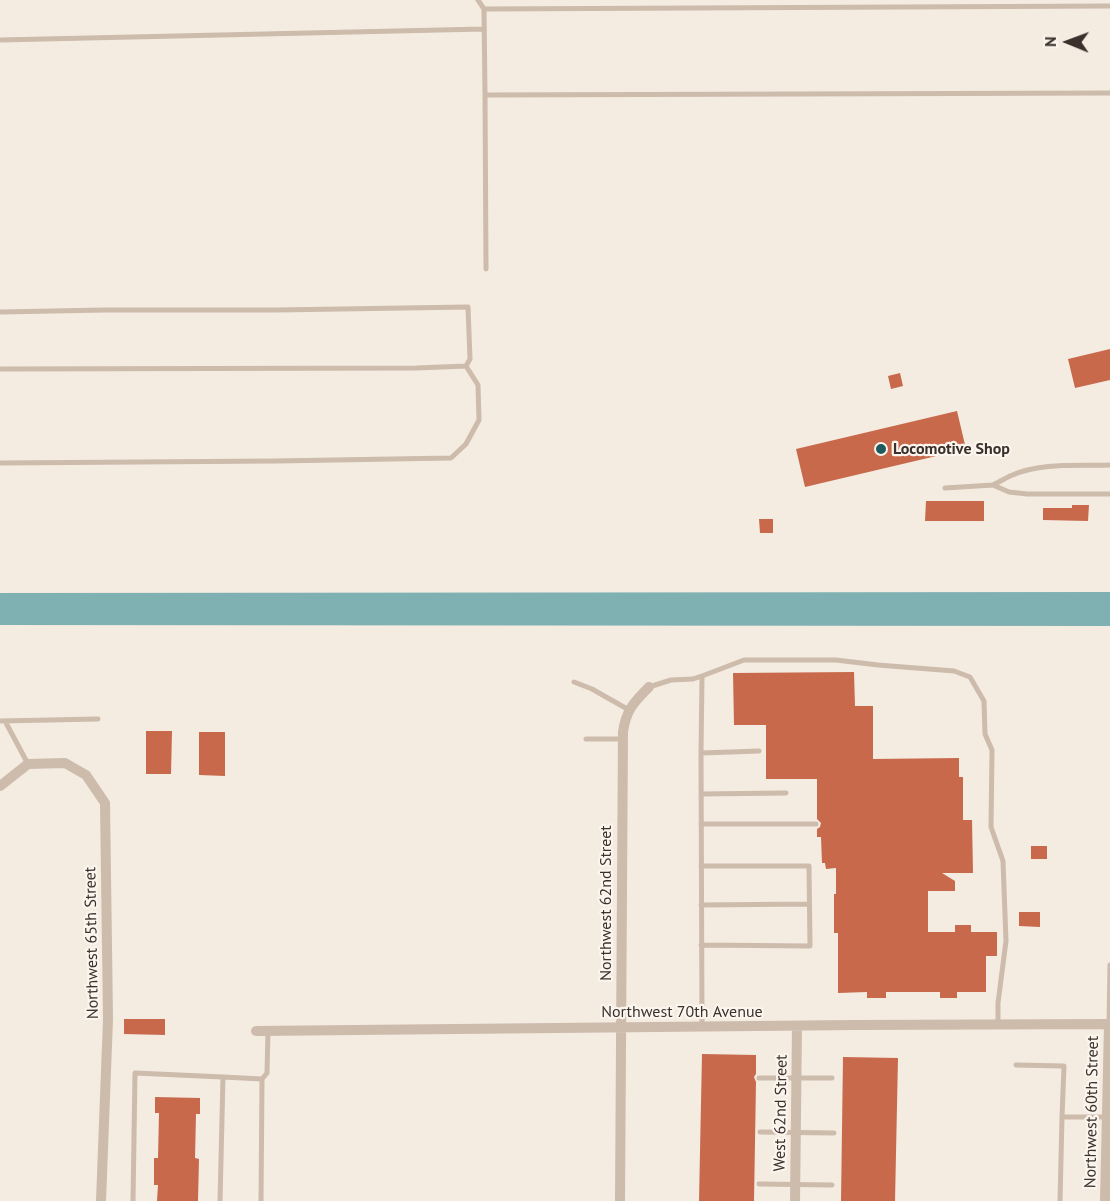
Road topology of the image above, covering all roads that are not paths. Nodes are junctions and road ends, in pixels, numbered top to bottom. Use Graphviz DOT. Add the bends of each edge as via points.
graph roads {
  1 [pos="478,0"];
  2 [pos="1110,6"];
  3 [pos="484,9"];
  4 [pos="484,29"];
  5 [pos="0,40"];
  6 [pos="1110,93"];
  7 [pos="485,95"];
  8 [pos="486,269"];
  9 [pos="0,312"];
  10 [pos="466,366"];
  11 [pos="0,369"];
  12 [pos="0,463"];
  13 [pos="1110,465"];
  14 [pos="993,485"];
  15 [pos="945,488"];
  16 [pos="1110,494"];
  17 [pos="702,676"];
  18 [pos="574,682"];
  19 [pos="649,687"];
  20 [pos="629,710"];
  21 [pos="98,719"];
  22 [pos="3,721"];
  23 [pos="586,739"];
  24 [pos="622,739"];
  25 [pos="759,752"];
  26 [pos="701,753"];
  27 [pos="28,764"];
  28 [pos="0,786"];
  29 [pos="786,793"];
  30 [pos="701,794"];
  31 [pos="701,824"];
  32 [pos="816,824"];
  33 [pos="701,866"];
  34 [pos="809,904"];
  35 [pos="701,905"];
  36 [pos="701,945"];
  37 [pos="1110,964"];
  38 [pos="998,1024"];
  39 [pos="1109,1024"];
  40 [pos="797,1026"];
  41 [pos="620,1027"];
  42 [pos="702,1027"];
  43 [pos="256,1031"];
  44 [pos="268,1031"];
  45 [pos="1016,1065"];
  46 [pos="1109,1071"];
  47 [pos="223,1077"];
  48 [pos="759,1078"];
  49 [pos="797,1078"];
  50 [pos="832,1078"];
  51 [pos="262,1079"];
  52 [pos="1062,1116"];
  53 [pos="1106,1116"];
  54 [pos="760,1132"];
  55 [pos="796,1132"];
  56 [pos="834,1133"];
  57 [pos="759,1184"];
  58 [pos="795,1184"];
  59 [pos="832,1185"];
  60 [pos="101,1201"];
  61 [pos="133,1201"];
  62 [pos="220,1201"];
  63 [pos="261,1201"];
  64 [pos="620,1201"];
  65 [pos="795,1201"];
  66 [pos="1060,1201"];
  67 [pos="1106,1201"];
  1 -- 3 [label="lane"];
  2 -- 3 [label="lane"];
  3 -- 4 [label="lane"];
  4 -- 5 [label="lane"];
  4 -- 7 [label="lane"];
  6 -- 7 [label="lane"];
  7 -- 8 [label="lane"];
  9 -- 10 [label="lane" via="468,307 470,359"];
  10 -- 11 [label="lane"];
  10 -- 12 [label="lane" via="478,385 479,420 466,444 451,458"];
  13 -- 14 [label="lane" via="1031,469"];
  14 -- 15 [label="lane"];
  14 -- 16 [label="lane" via="1027,494"];
  17 -- 19 [label="lane"];
  17 -- 26 [label="lane"];
  17 -- 38 [label="lane" via="744,660 836,660 954,671 970,677 984,701 984,734 992,750 992,827 1003,861 1006,941"];
  18 -- 20 [label="lane"];
  19 -- 20 [label="street, Northwest 62nd Street"];
  20 -- 24 [label="street, Northwest 62nd Street"];
  21 -- 22 [label="lane"];
  22 -- 27 [label="lane"];
  23 -- 24 [label="lane"];
  24 -- 41 [label="street, Northwest 62nd Street"];
  25 -- 26 [label="lane"];
  26 -- 30 [label="lane"];
  27 -- 28 [label="street"];
  27 -- 60 [label="street, Northwest 65th Street" via="64,763 87,775 105,803 108,1019"];
  29 -- 30 [label="lane"];
  30 -- 31 [label="lane"];
  31 -- 32 [label="lane"];
  31 -- 33 [label="lane"];
  33 -- 34 [label="lane" via="809,866"];
  33 -- 35 [label="lane"];
  34 -- 35 [label="lane"];
  34 -- 36 [label="lane" via="810,946"];
  35 -- 36 [label="lane"];
  36 -- 42 [label="lane"];
  37 -- 39 [label="lane"];
  38 -- 39 [label="street, Northwest 70th Avenue"];
  38 -- 40 [label="street, Northwest 70th Avenue"];
  39 -- 46 [label="street, Northwest 60th Street"];
  40 -- 42 [label="street, Northwest 70th Avenue"];
  40 -- 49 [label="street, West 62nd Street"];
  41 -- 42 [label="street, Northwest 70th Avenue"];
  41 -- 44 [label="street, Northwest 70th Avenue"];
  41 -- 64 [label="street, Northwest 62nd Street"];
  43 -- 44 [label="street, Northwest 70th Avenue"];
  44 -- 51 [label="lane" via="267,1073"];
  45 -- 52 [label="lane" via="1064,1066"];
  46 -- 53 [label="street, Northwest 60th Street"];
  47 -- 51 [label="lane"];
  47 -- 61 [label="lane" via="135,1073"];
  47 -- 62 [label="lane"];
  48 -- 49 [label="lane"];
  49 -- 50 [label="lane"];
  49 -- 55 [label="street, West 62nd Street"];
  51 -- 63 [label="lane"];
  52 -- 53 [label="lane"];
  52 -- 66 [label="lane"];
  53 -- 67 [label="street, Northwest 60th Street"];
  54 -- 55 [label="lane"];
  55 -- 56 [label="lane"];
  55 -- 58 [label="street, West 62nd Street"];
  57 -- 58 [label="lane"];
  58 -- 59 [label="lane"];
  58 -- 65 [label="street, West 62nd Street"];
}
